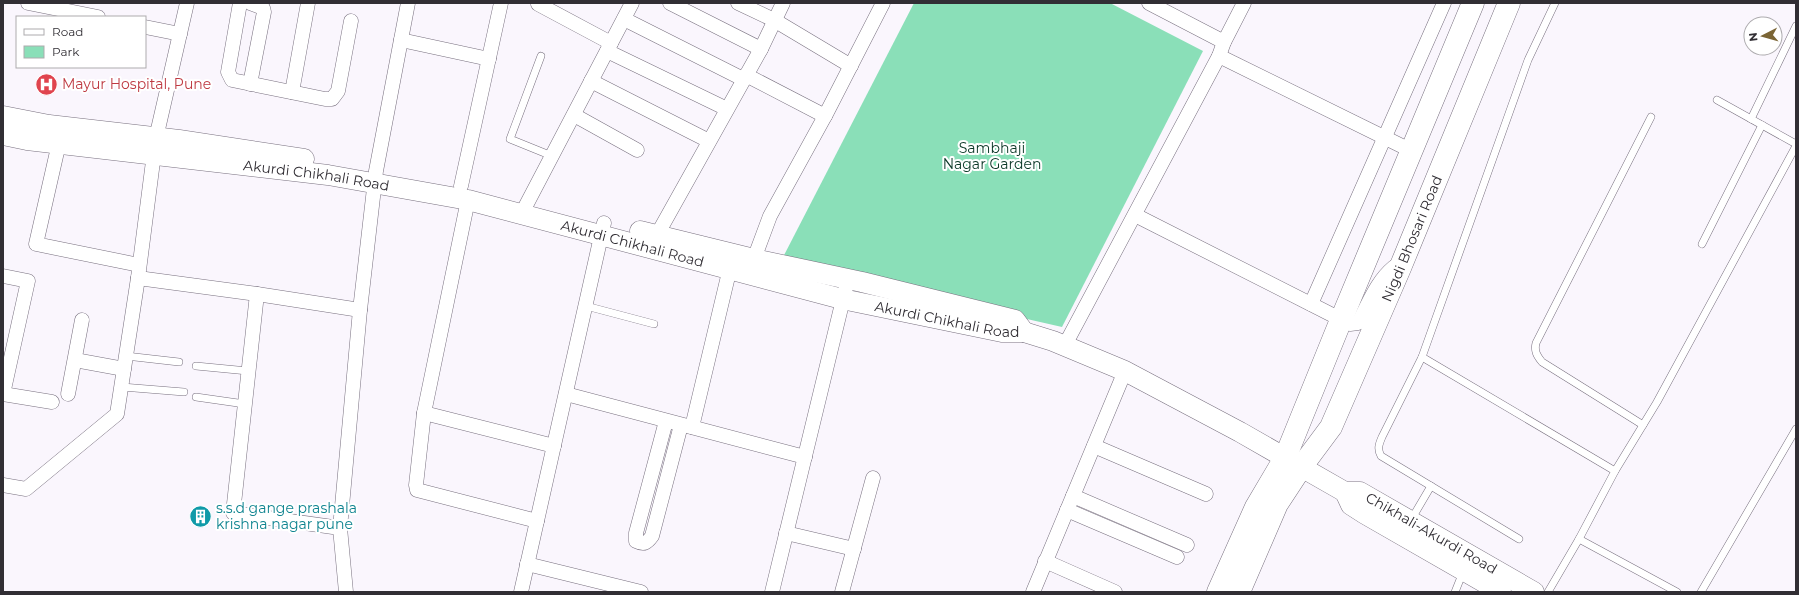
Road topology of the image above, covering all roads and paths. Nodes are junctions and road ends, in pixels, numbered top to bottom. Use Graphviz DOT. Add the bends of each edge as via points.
graph roads {
  1 [pos="28,3"];
  2 [pos="186,3"];
  3 [pos="240,3"];
  4 [pos="250,3"];
  5 [pos="308,3"];
  6 [pos="408,3"];
  7 [pos="501,3"];
  8 [pos="632,3"];
  9 [pos="670,3"];
  10 [pos="738,3"];
  11 [pos="783,3"];
  12 [pos="883,3"];
  13 [pos="1149,3"];
  14 [pos="1244,3"];
  15 [pos="1444,3"];
  16 [pos="1473,3"];
  17 [pos="1509,3"];
  18 [pos="1555,3"];
  19 [pos="538,4"];
  20 [pos="93,16"];
  21 [pos="624,19"];
  22 [pos="774,20"];
  23 [pos="351,21"];
  24 [pos="146,26"];
  25 [pos="1796,26"];
  26 [pos="180,34"];
  27 [pos="401,40"];
  28 [pos="1224,42"];
  29 [pos="609,47"];
  30 [pos="761,49"];
  31 [pos="541,56"];
  32 [pos="1219,56"];
  33 [pos="489,59"];
  34 [pos="851,66"];
  35 [pos="744,78"];
  36 [pos="591,81"];
  37 [pos="250,84"];
  38 [pos="292,92"];
  39 [pos="1717,100"];
  40 [pos="727,109"];
  41 [pos="574,115"];
  42 [pos="3,116"];
  43 [pos="825,116"];
  44 [pos="1651,117"];
  45 [pos="1751,119"];
  46 [pos="1762,125"];
  47 [pos="3,135"];
  48 [pos="1385,137"];
  49 [pos="709,141"];
  50 [pos="59,143"];
  51 [pos="1796,145"];
  52 [pos="155,146"];
  53 [pos="637,150"];
  54 [pos="1412,151"];
  55 [pos="1447,154"];
  56 [pos="552,156"];
  57 [pos="376,177"];
  58 [pos="1397,187"];
  59 [pos="464,193"];
  60 [pos="525,208"];
  61 [pos="1135,215"];
  62 [pos="603,229"];
  63 [pos="657,235"];
  64 [pos="1702,244"];
  65 [pos="754,267"];
  66 [pos="730,268"];
  67 [pos="1400,268"];
  68 [pos="139,272"];
  69 [pos="3,276"];
  70 [pos="848,279"];
  71 [pos="256,294"];
  72 [pos="842,299"];
  73 [pos="1311,304"];
  74 [pos="586,306"];
  75 [pos="360,310"];
  76 [pos="82,320"];
  77 [pos="1341,320"];
  78 [pos="654,324"];
  79 [pos="1024,332"];
  80 [pos="1065,345"];
  81 [pos="1422,357"];
  82 [pos="75,360"];
  83 [pos="179,362"];
  84 [pos="125,363"];
  85 [pos="196,366"];
  86 [pos="248,371"];
  87 [pos="1125,371"];
  88 [pos="122,387"];
  89 [pos="184,392"];
  90 [pos="3,394"];
  91 [pos="68,394"];
  92 [pos="566,394"];
  93 [pos="196,397"];
  94 [pos="52,402"];
  95 [pos="245,404"];
  96 [pos="424,413"];
  97 [pos="666,420"];
  98 [pos="1643,425"];
  99 [pos="686,426"];
  100 [pos="1796,429"];
  101 [pos="554,446"];
  102 [pos="1094,446"];
  103 [pos="805,457"];
  104 [pos="1294,462"];
  105 [pos="1615,471"];
  106 [pos="873,478"];
  107 [pos="3,485"];
  108 [pos="1431,486"];
  109 [pos="1345,492"];
  110 [pos="1206,494"];
  111 [pos="1073,496"];
  112 [pos="1067,510"];
  113 [pos="537,521"];
  114 [pos="1410,522"];
  115 [pos="340,528"];
  116 [pos="786,533"];
  117 [pos="1519,539"];
  118 [pos="1579,539"];
  119 [pos="1187,545"];
  120 [pos="854,549"];
  121 [pos="1177,557"];
  122 [pos="1045,562"];
  123 [pos="527,564"];
  124 [pos="1464,571"];
  125 [pos="605,588"];
  126 [pos="346,592"];
  127 [pos="521,592"];
  128 [pos="641,592"];
  129 [pos="772,592"];
  130 [pos="842,592"];
  131 [pos="1033,592"];
  132 [pos="1115,592"];
  133 [pos="1218,592"];
  134 [pos="1239,592"];
  135 [pos="1455,592"];
  136 [pos="1501,592"];
  137 [pos="1534,592"];
  138 [pos="1548,592"];
  139 [pos="1677,592"];
  140 [pos="1701,592"];
  1 -- 20 [label="street"];
  2 -- 26 [label="street"];
  3 -- 37 [label="street" via="228,72 232,80"];
  4 -- 37 [label="street" via="263,8 264,12"];
  5 -- 38 [label="street"];
  6 -- 27 [label="street"];
  7 -- 33 [label="street"];
  8 -- 21 [label="street"];
  9 -- 30 [label="street"];
  10 -- 22 [label="street"];
  11 -- 22 [label="street"];
  12 -- 34 [label="street"];
  13 -- 28 [label="street"];
  14 -- 28 [label="street"];
  15 -- 48 [label="street"];
  16 -- 54 [label="main road"];
  17 -- 55 [label="main road, Nigdi Bhosari Road"];
  18 -- 81 [label="lane" via="1528,60"];
  19 -- 29 [label="street"];
  21 -- 29 [label="street"];
  21 -- 35 [label="street"];
  22 -- 30 [label="street"];
  22 -- 34 [label="street"];
  23 -- 38 [label="street" via="336,96 325,99"];
  24 -- 26 [label="street"];
  25 -- 45 [label="lane"];
  26 -- 52 [label="street"];
  27 -- 33 [label="street"];
  27 -- 57 [label="street"];
  28 -- 32 [label="street"];
  29 -- 36 [label="street"];
  29 -- 40 [label="street"];
  30 -- 35 [label="street"];
  31 -- 56 [label="lane" via="510,139"];
  32 -- 48 [label="street"];
  32 -- 61 [label="street"];
  33 -- 59 [label="street"];
  34 -- 43 [label="street"];
  35 -- 40 [label="street"];
  35 -- 43 [label="street"];
  36 -- 41 [label="street"];
  36 -- 49 [label="street"];
  37 -- 38 [label="street"];
  39 -- 45 [label="lane"];
  40 -- 49 [label="street"];
  41 -- 53 [label="street"];
  41 -- 56 [label="street"];
  42 -- 52 [label="main road"];
  43 -- 65 [label="street" via="770,216"];
  44 -- 98 [label="lane" via="1535,349 1542,362"];
  45 -- 46 [label="lane"];
  46 -- 51 [label="lane"];
  46 -- 64 [label="lane"];
  47 -- 50 [label="main road"];
  48 -- 54 [label="street"];
  48 -- 73 [label="street"];
  49 -- 63 [label="street"];
  50 -- 52 [label="main road"];
  50 -- 68 [label="street" via="36,244"];
  51 -- 98 [label="lane"];
  52 -- 57 [label="main road"];
  52 -- 68 [label="street"];
  54 -- 58 [label="main road"];
  55 -- 58 [label="main road" via="1433,155 1430,158 1414,191 1408,192"];
  55 -- 67 [label="main road, Nigdi Bhosari Road"];
  56 -- 60 [label="street"];
  57 -- 59 [label="main road"];
  57 -- 75 [label="street"];
  58 -- 77 [label="main road"];
  59 -- 60 [label="main road"];
  59 -- 96 [label="street"];
  60 -- 62 [label="main road"];
  61 -- 73 [label="street"];
  61 -- 80 [label="street"];
  62 -- 63 [label="main road"];
  62 -- 66 [label="main road, Akurdi Chikhali Road"];
  62 -- 74 [label="street"];
  63 -- 65 [label="main road"];
  65 -- 66 [label="main road, Akurdi Chikhali Road"];
  65 -- 70 [label="main road"];
  65 -- 72 [label="main road, Akurdi Chikhali Road"];
  66 -- 99 [label="street"];
  67 -- 77 [label="street" via="1394,267 1378,284 1358,323 1350,324"];
  67 -- 104 [label="main road, Nigdi Bhosari Road" via="1331,427"];
  68 -- 71 [label="street"];
  68 -- 84 [label="street"];
  69 -- 90 [label="street" via="28,282"];
  70 -- 72 [label="street"];
  70 -- 79 [label="main road" via="1015,320"];
  71 -- 75 [label="street"];
  71 -- 86 [label="street"];
  72 -- 79 [label="main road, Akurdi Chikhali Road" via="1002,332"];
  72 -- 103 [label="street"];
  73 -- 77 [label="street"];
  74 -- 78 [label="lane"];
  74 -- 92 [label="street"];
  75 -- 115 [label="street"];
  76 -- 82 [label="street"];
  77 -- 104 [label="main road"];
  79 -- 80 [label="main road, Akurdi Chikhali Road"];
  80 -- 87 [label="main road, Akurdi Chikhali Road"];
  81 -- 105 [label="lane"];
  81 -- 108 [label="lane" via="1379,444 1378,451 1381,456"];
  82 -- 84 [label="street"];
  82 -- 91 [label="street"];
  83 -- 84 [label="lane"];
  84 -- 88 [label="street"];
  85 -- 86 [label="lane"];
  86 -- 95 [label="street"];
  87 -- 102 [label="street"];
  87 -- 104 [label="main road, Akurdi Chikhali Road"];
  88 -- 89 [label="lane"];
  88 -- 107 [label="street" via="118,414 26,489"];
  90 -- 94 [label="street"];
  92 -- 97 [label="street"];
  92 -- 101 [label="street"];
  93 -- 95 [label="lane"];
  95 -- 115 [label="street" via="233,513"];
  96 -- 101 [label="street"];
  96 -- 113 [label="street" via="417,490"];
  97 -- 99 [label="street"];
  97 -- 99 [label="street" via="635,538 640,543 648,542 652,536"];
  98 -- 105 [label="lane"];
  99 -- 103 [label="street"];
  100 -- 140 [label="lane"];
  101 -- 113 [label="street"];
  102 -- 110 [label="street"];
  102 -- 111 [label="street"];
  103 -- 116 [label="street"];
  104 -- 109 [label="main road, Akurdi Chikhali Road"];
  104 -- 133 [label="main road" via="1256,507"];
  104 -- 134 [label="main road"];
  105 -- 118 [label="lane"];
  106 -- 120 [label="street"];
  108 -- 114 [label="lane"];
  108 -- 117 [label="lane"];
  109 -- 114 [label="main road, Chikhali-Akurdi Road" via="1360,492"];
  109 -- 124 [label="main road, Chikhali-Akurdi Road" via="1351,505"];
  111 -- 112 [label="street"];
  111 -- 119 [label="street"];
  112 -- 121 [label="street"];
  112 -- 122 [label="street"];
  113 -- 123 [label="street"];
  114 -- 137 [label="main road, Chikhali-Akurdi Road"];
  115 -- 126 [label="street"];
  116 -- 120 [label="street"];
  116 -- 129 [label="street"];
  118 -- 138 [label="lane"];
  118 -- 139 [label="lane"];
  120 -- 130 [label="street"];
  122 -- 131 [label="street"];
  122 -- 132 [label="street"];
  123 -- 125 [label="street"];
  123 -- 127 [label="street"];
  124 -- 135 [label="lane"];
  124 -- 136 [label="main road, Chikhali-Akurdi Road"];
  125 -- 128 [label="street"];
}
